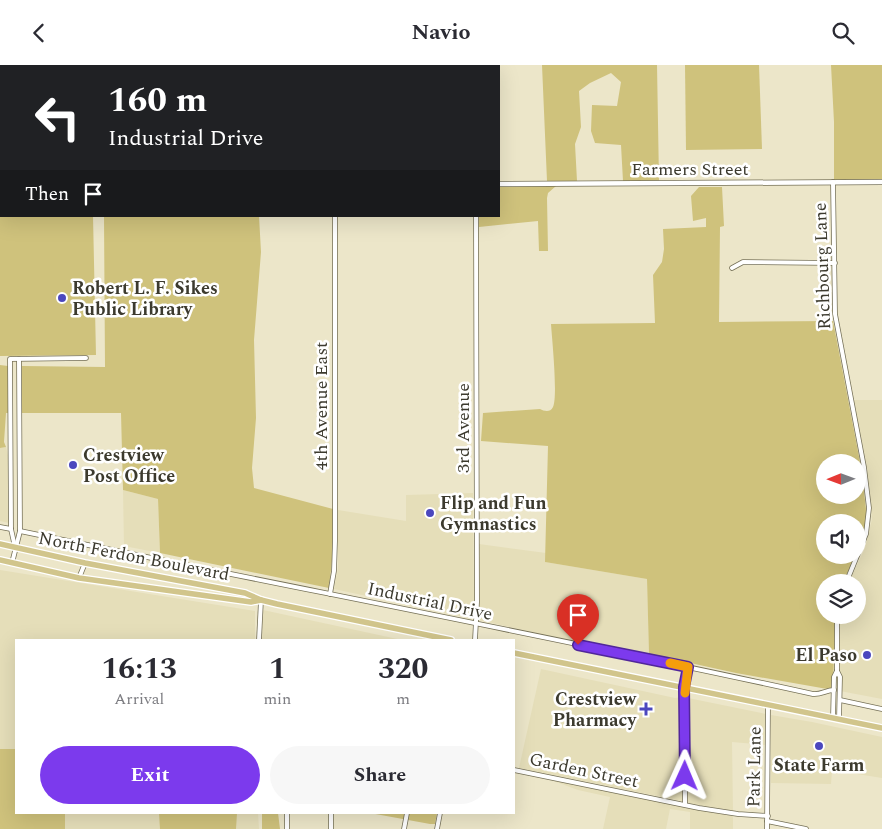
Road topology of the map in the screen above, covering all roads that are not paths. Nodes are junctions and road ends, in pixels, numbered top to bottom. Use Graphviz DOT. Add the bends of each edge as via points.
graph roads {
  1 [pos="834,182"];
  2 [pos="882,182"];
  3 [pos="500,184"];
  4 [pos="335,217"];
  5 [pos="476,217"];
  6 [pos="834,263"];
  7 [pos="732,268"];
  8 [pos="86,358"];
  9 [pos="19,359"];
  10 [pos="11,424"];
  11 [pos="20,424"];
  12 [pos="11,494"];
  13 [pos="20,494"];
  14 [pos="0,527"];
  15 [pos="11,529"];
  16 [pos="20,531"];
  17 [pos="0,544"];
  18 [pos="15,547"];
  19 [pos="0,560"];
  20 [pos="12,563"];
  21 [pos="84,563"];
  22 [pos="850,574"];
  23 [pos="79,578"];
  24 [pos="330,594"];
  25 [pos="261,600"];
  26 [pos="837,624"];
  27 [pos="476,625"];
  28 [pos="259,639"];
  29 [pos="446,639"];
  30 [pos="475,639"];
  31 [pos="515,653"];
  32 [pos="688,667"];
  33 [pos="837,671"];
  34 [pos="684,687"];
  35 [pos="834,690"];
  36 [pos="840,700"];
  37 [pos="768,705"];
  38 [pos="882,709"];
  39 [pos="836,719"];
  40 [pos="882,728"];
  41 [pos="515,770"];
  42 [pos="685,804"];
  43 [pos="287,814"];
  44 [pos="332,814"];
  45 [pos="407,814"];
  46 [pos="440,814"];
  47 [pos="768,815"];
  48 [pos="768,821"];
  49 [pos="287,829"];
  50 [pos="331,829"];
  51 [pos="404,829"];
  52 [pos="437,829"];
  53 [pos="767,829"];
  54 [pos="806,829"];
  1 -- 2 [label="street, Farmers Street"];
  1 -- 3 [label="street, Farmers Street"];
  1 -- 6 [label="street, Richbourg Lane"];
  4 -- 24 [label="street, 4th Avenue East" via="335,541"];
  5 -- 27 [label="street, 3rd Avenue"];
  6 -- 7 [label="street" via="752,262 738,263"];
  6 -- 22 [label="street, Richbourg Lane" via="837,327 869,508 866,534"];
  8 -- 9 [label="street"];
  9 -- 10 [label="street" via="10,359"];
  9 -- 11 [label="street"];
  10 -- 11 [label="street"];
  10 -- 12 [label="street"];
  11 -- 13 [label="street"];
  12 -- 13 [label="street"];
  12 -- 15 [label="street"];
  13 -- 16 [label="street"];
  14 -- 15 [label="street"];
  15 -- 18 [label="street"];
  16 -- 18 [label="street"];
  16 -- 24 [label="street, Industrial Drive"];
  17 -- 18 [label="main road, North Ferdon Boulevard"];
  18 -- 20 [label="street"];
  18 -- 21 [label="main road, North Ferdon Boulevard"];
  19 -- 20 [label="main road, North Ferdon Boulevard"];
  20 -- 23 [label="main road, North Ferdon Boulevard"];
  21 -- 23 [label="street"];
  21 -- 25 [label="main road, North Ferdon Boulevard" via="245,593"];
  23 -- 25 [label="main road, North Ferdon Boulevard" via="251,602"];
  24 -- 27 [label="street, Industrial Drive"];
  25 -- 28 [label="street"];
  25 -- 29 [label="main road, North Ferdon Boulevard"];
  26 -- 33 [label="street"];
  27 -- 30 [label="street, 3rd Avenue"];
  27 -- 32 [label="street, Industrial Drive"];
  31 -- 34 [label="main road"];
  32 -- 34 [label="street"];
  32 -- 35 [label="street, Industrial Drive" via="818,695"];
  33 -- 35 [label="street"];
  33 -- 36 [label="street"];
  34 -- 37 [label="main road"];
  34 -- 42 [label="street"];
  35 -- 39 [label="street"];
  36 -- 38 [label="street"];
  36 -- 39 [label="street"];
  37 -- 39 [label="main road"];
  37 -- 47 [label="street, Park Lane"];
  39 -- 40 [label="main road"];
  41 -- 42 [label="street, Garden Street"];
  42 -- 47 [label="street, Garden Street" via="726,812"];
  43 -- 49 [label="street"];
  44 -- 50 [label="street"];
  45 -- 51 [label="street"];
  46 -- 52 [label="street"];
  47 -- 48 [label="street, Park Lane"];
  48 -- 53 [label="street, Park Lane"];
  48 -- 54 [label="street"];
}
